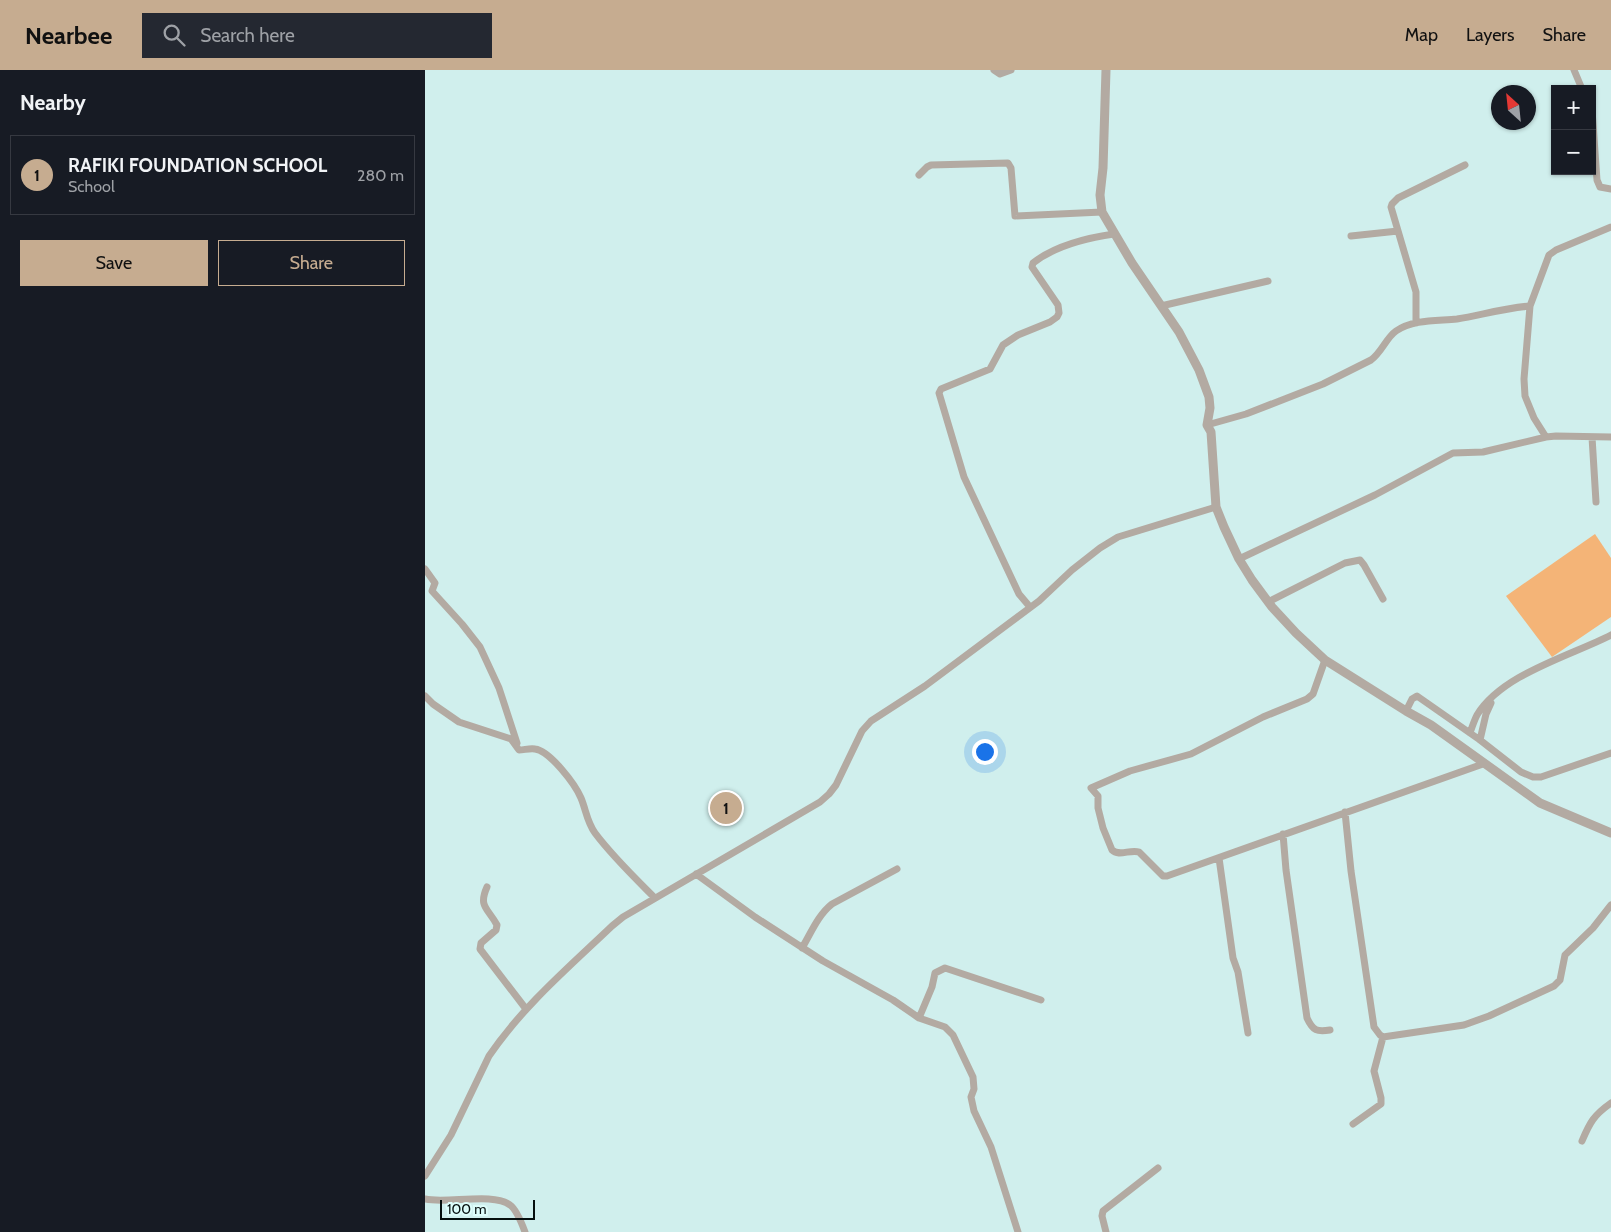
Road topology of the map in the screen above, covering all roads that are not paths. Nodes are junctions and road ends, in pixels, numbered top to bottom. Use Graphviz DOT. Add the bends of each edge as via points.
graph roads {
  1 [pos="994,70"];
  2 [pos="1011,70"];
  3 [pos="1106,70"];
  4 [pos="1574,70"];
  5 [pos="1580,85"];
  6 [pos="1593,130"];
  7 [pos="1465,165"];
  8 [pos="919,175"];
  9 [pos="1611,189"];
  10 [pos="1102,212"];
  11 [pos="1611,227"];
  12 [pos="1398,231"];
  13 [pos="1114,234"];
  14 [pos="1351,236"];
  15 [pos="1268,280"];
  16 [pos="1161,306"];
  17 [pos="1529,306"];
  18 [pos="1416,323"];
  19 [pos="1207,425"];
  20 [pos="1546,437"];
  21 [pos="1592,437"];
  22 [pos="1611,437"];
  23 [pos="1596,502"];
  24 [pos="1216,507"];
  25 [pos="1239,559"];
  26 [pos="425,569"];
  27 [pos="1383,599"];
  28 [pos="1268,602"];
  29 [pos="1030,608"];
  30 [pos="1611,635"];
  31 [pos="1325,660"];
  32 [pos="425,696"];
  33 [pos="1495,696"];
  34 [pos="1406,711"];
  35 [pos="1470,733"];
  36 [pos="1480,740"];
  37 [pos="519,750"];
  38 [pos="1611,753"];
  39 [pos="1483,764"];
  40 [pos="1345,812"];
  41 [pos="1611,833"];
  42 [pos="1283,834"];
  43 [pos="1219,858"];
  44 [pos="897,869"];
  45 [pos="696,874"];
  46 [pos="487,887"];
  47 [pos="655,898"];
  48 [pos="1611,905"];
  49 [pos="802,948"];
  50 [pos="1041,1000"];
  51 [pos="526,1009"];
  52 [pos="919,1018"];
  53 [pos="1330,1030"];
  54 [pos="1248,1033"];
  55 [pos="1383,1037"];
  56 [pos="1611,1104"];
  57 [pos="1353,1124"];
  58 [pos="1582,1141"];
  59 [pos="1158,1168"];
  60 [pos="425,1176"];
  61 [pos="425,1199"];
  62 [pos="525,1232"];
  63 [pos="1018,1232"];
  64 [pos="1107,1232"];
  1 -- 2 [label="street" via="1000,74"];
  3 -- 10 [label="street"];
  4 -- 5 [label="street"];
  6 -- 9 [label="street" via="1597,180 1600,187"];
  7 -- 12 [label="street" via="1394,201 1391,207"];
  8 -- 10 [label="street" via="931,165 1008,163 1015,216"];
  10 -- 13 [label="street"];
  11 -- 17 [label="street" via="1549,255"];
  12 -- 14 [label="street"];
  12 -- 18 [label="street" via="1417,292"];
  13 -- 16 [label="street"];
  13 -- 29 [label="street" via="1079,240 1033,263 1058,305 1057,317 1003,345 990,369 941,389 939,393 964,477 1019,594"];
  15 -- 16 [label="street"];
  16 -- 19 [label="street" via="1179,332 1206,386 1210,408"];
  17 -- 18 [label="street"];
  17 -- 20 [label="street" via="1525,396"];
  18 -- 19 [label="street" via="1397,330 1371,360 1323,384 1246,414"];
  19 -- 24 [label="street" via="1211,432"];
  20 -- 21 [label="street"];
  20 -- 25 [label="street" via="1483,452 1453,453 1375,495"];
  21 -- 22 [label="street"];
  21 -- 23 [label="street"];
  24 -- 25 [label="street"];
  24 -- 29 [label="street" via="1118,537 1100,548"];
  25 -- 28 [label="street"];
  26 -- 37 [label="street" via="435,582 432,591 480,647 499,688"];
  27 -- 28 [label="street" via="1360,560 1345,563"];
  28 -- 31 [label="street"];
  29 -- 45 [label="street" via="925,686 871,721 862,731 836,785 820,802"];
  30 -- 33 [label="street" via="1543,665"];
  31 -- 34 [label="street"];
  31 -- 43 [label="street" via="1313,694 1307,699 1263,717 1191,754 1130,771 1091,788 1098,796 1103,828 1115,853 1139,852 1163,876"];
  32 -- 37 [label="street" via="459,722 511,739"];
  33 -- 35 [label="street" via="1478,714"];
  33 -- 36 [label="street" via="1486,714"];
  34 -- 35 [label="street" via="1417,696"];
  34 -- 39 [label="street" via="1431,725"];
  35 -- 36 [label="street"];
  36 -- 38 [label="street" via="1521,772 1533,776"];
  37 -- 47 [label="street" via="536,749 560,768 577,789 589,824 624,868"];
  39 -- 40 [label="street"];
  39 -- 41 [label="street" via="1540,803"];
  40 -- 42 [label="street"];
  40 -- 55 [label="street" via="1374,1027"];
  42 -- 43 [label="street"];
  42 -- 53 [label="street" via="1307,1018 1314,1030"];
  43 -- 54 [label="street" via="1233,958"];
  44 -- 49 [label="street" via="832,904"];
  45 -- 47 [label="street"];
  45 -- 49 [label="street"];
  46 -- 51 [label="street" via="482,902 497,925 496,930 481,943 481,949"];
  47 -- 51 [label="street" via="612,926"];
  48 -- 55 [label="street" via="1565,955 1560,980 1554,986 1464,1025"];
  49 -- 52 [label="street"];
  50 -- 52 [label="street" via="945,968 935,973"];
  51 -- 60 [label="street" via="489,1056 451,1136"];
  52 -- 63 [label="street" via="945,1027 961,1049 973,1077 973,1112 991,1147"];
  55 -- 57 [label="street" via="1374,1071 1381,1104"];
  56 -- 58 [label="street" via="1589,1123"];
  59 -- 64 [label="street" via="1103,1211"];
  61 -- 62 [label="street" via="481,1199 507,1203"];
}
